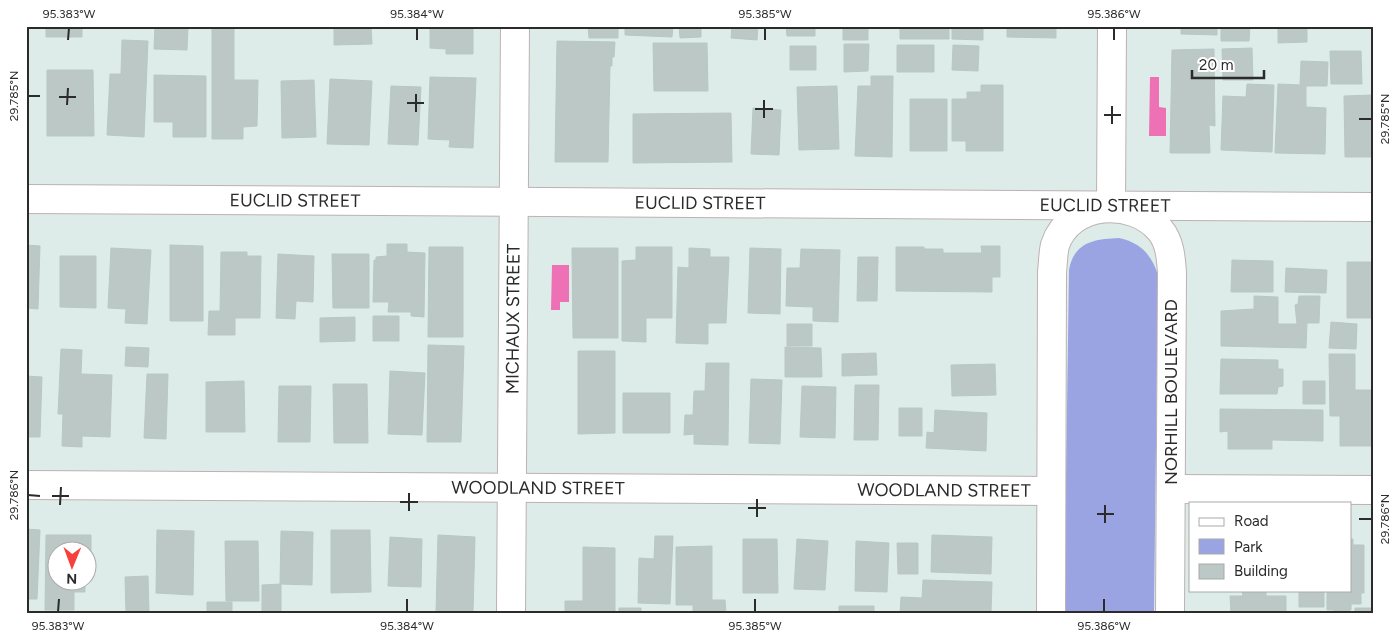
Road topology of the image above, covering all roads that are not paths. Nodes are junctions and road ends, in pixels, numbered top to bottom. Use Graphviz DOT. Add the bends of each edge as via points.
graph roads {
  1 [pos="515,26"];
  2 [pos="1112,26"];
  3 [pos="26,199"];
  4 [pos="514,203"];
  5 [pos="1111,206"];
  6 [pos="1373,208"];
  7 [pos="26,485"];
  8 [pos="511,487"];
  9 [pos="1171,489"];
  10 [pos="1373,490"];
  11 [pos="1050,491"];
  12 [pos="511,613"];
  13 [pos="1051,613"];
  14 [pos="1170,613"];
  1 -- 4 [label="street, MICHAUX STREET"];
  2 -- 5 [label="street"];
  3 -- 4 [label="street, EUCLID STREET"];
  4 -- 5 [label="street, EUCLID STREET"];
  4 -- 8 [label="street, MICHAUX STREET"];
  5 -- 6 [label="street, EUCLID STREET"];
  5 -- 9 [label="street, NORHILL BOULEVARD" via="1138,212 1160,230 1170,250"];
  5 -- 11 [label="street, NORHILL BOULEVARD" via="1083,214 1066,227 1055,245"];
  7 -- 8 [label="street, WOODLAND STREET"];
  8 -- 11 [label="street, WOODLAND STREET"];
  8 -- 12 [label="street, MICHAUX STREET"];
  9 -- 10 [label="street"];
  9 -- 14 [label="street, NORHILL BOULEVARD"];
  11 -- 13 [label="street, NORHILL BOULEVARD"];
}
